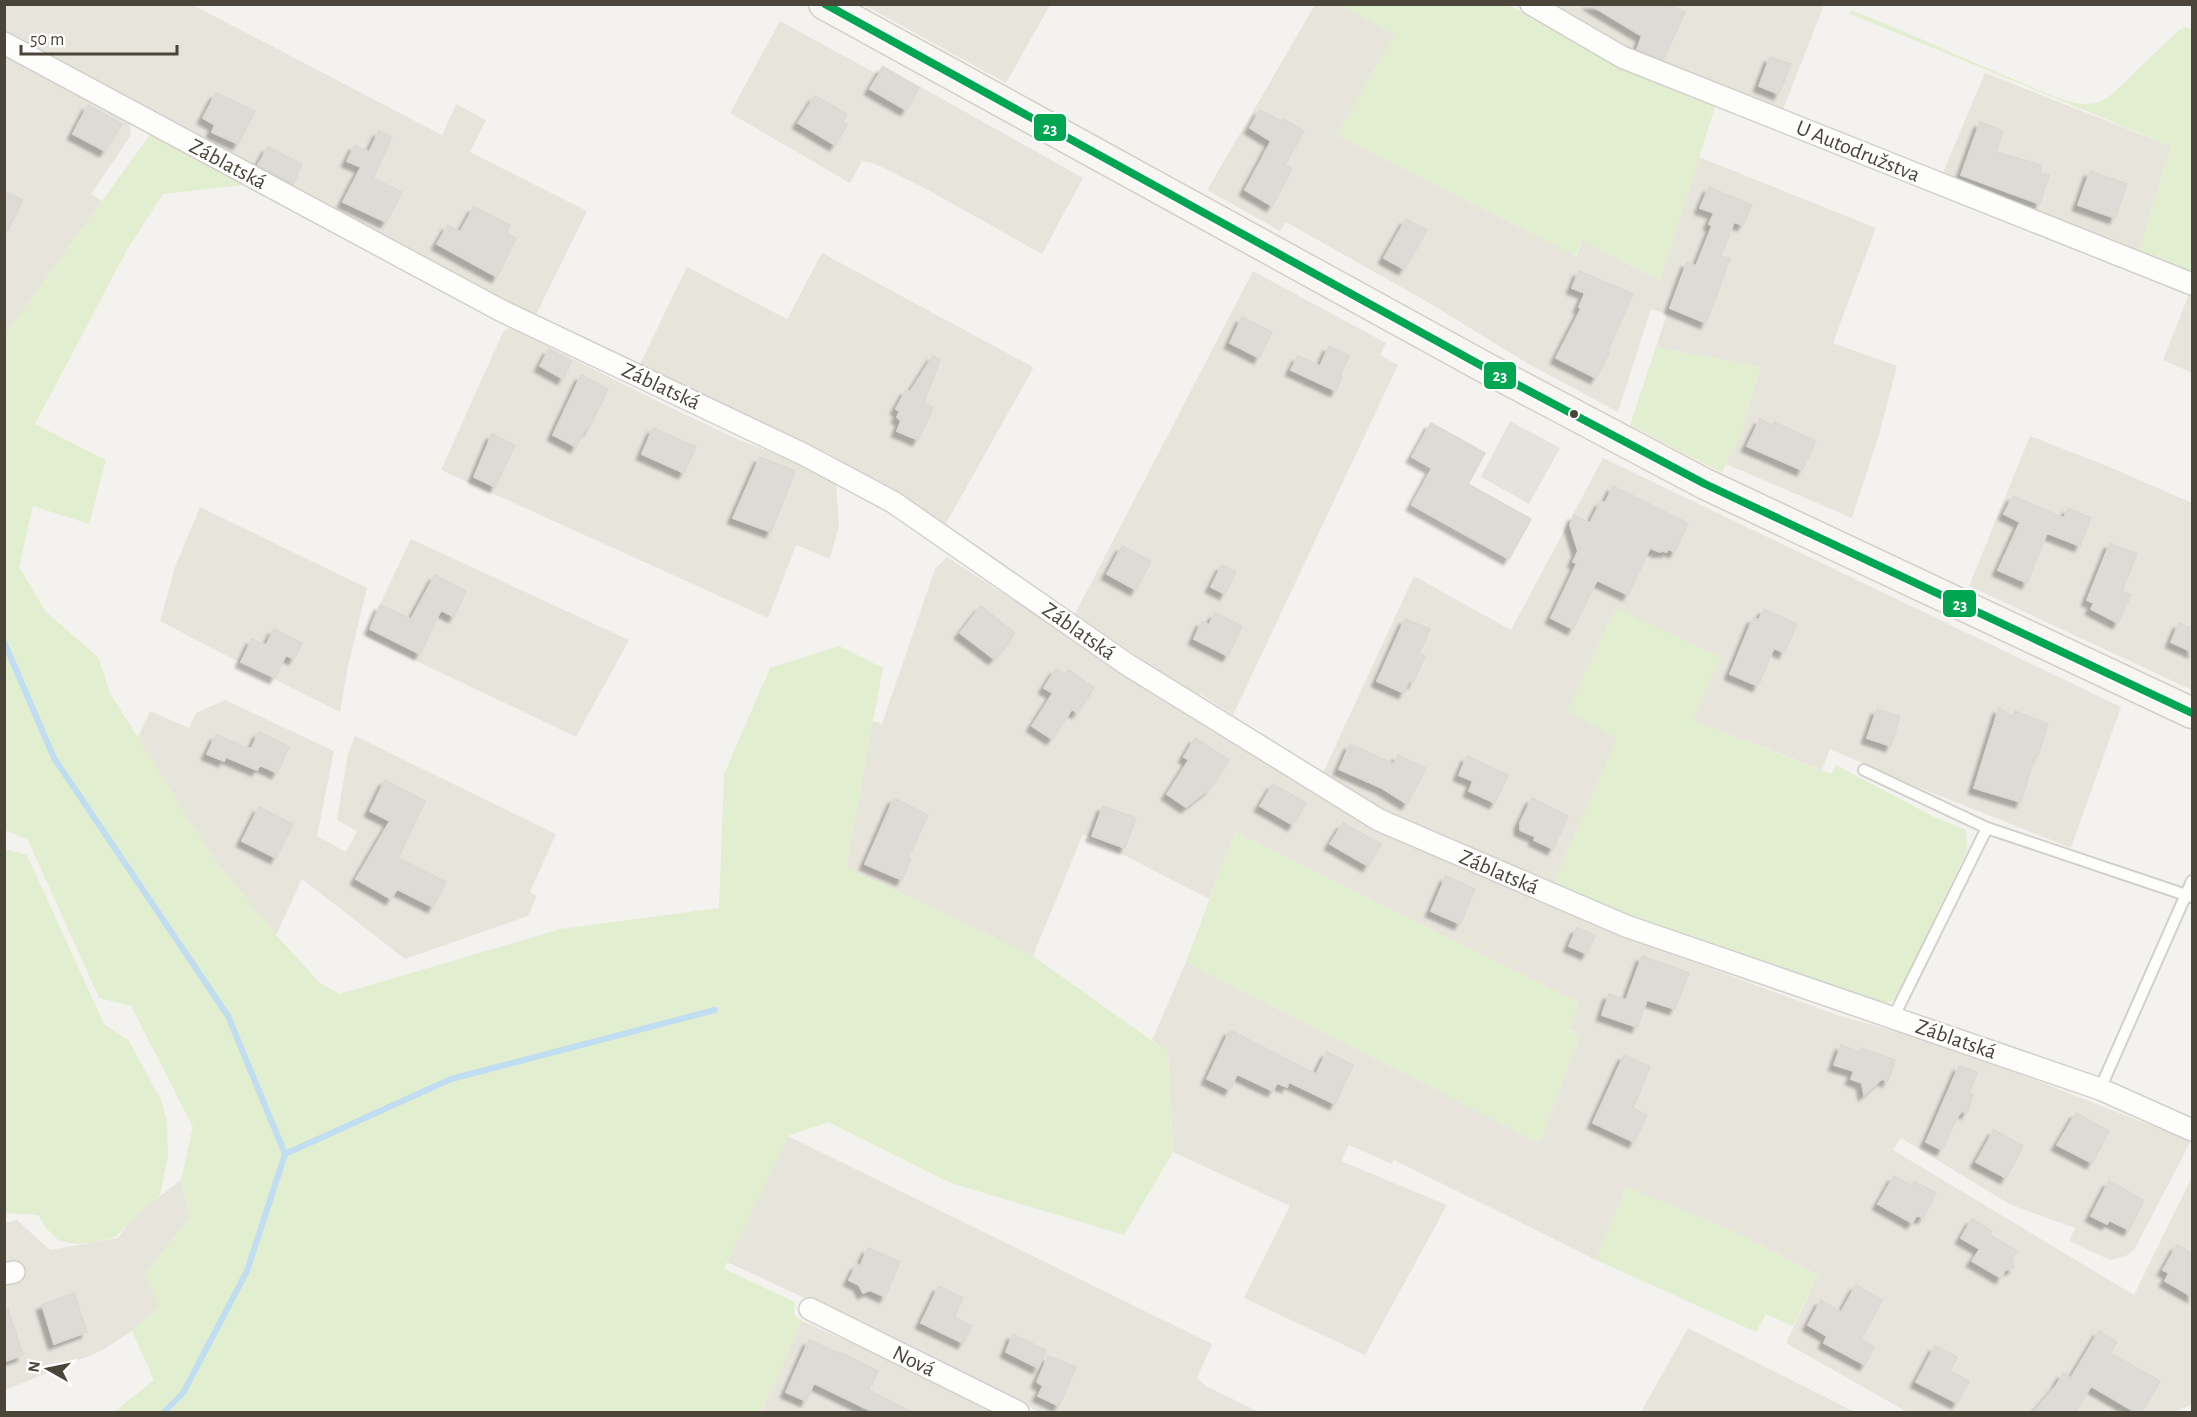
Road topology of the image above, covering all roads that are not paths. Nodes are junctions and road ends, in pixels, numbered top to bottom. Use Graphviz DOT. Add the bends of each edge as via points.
graph roads {
  1 [pos="824,4"];
  2 [pos="1531,4"];
  3 [pos="4,44"];
  4 [pos="2193,284"];
  5 [pos="2193,713"];
  6 [pos="1864,770"];
  7 [pos="1987,828"];
  8 [pos="2193,881"];
  9 [pos="2190,896"];
  10 [pos="1893,1018"];
  11 [pos="2100,1089"];
  12 [pos="2193,1130"];
  13 [pos="810,1309"];
  14 [pos="1018,1413"];
  1 -- 5 [label="main road" via="1705,484"];
  2 -- 4 [label="street, U Autodružstva" via="1622,57"];
  3 -- 10 [label="street, Záblatská" via="500,310 805,455 892,502 1128,664 1379,820 1626,926"];
  6 -- 7 [label="lane"];
  7 -- 9 [label="lane"];
  7 -- 10 [label="lane"];
  8 -- 9 [label="lane"];
  9 -- 11 [label="lane"];
  10 -- 11 [label="street, Záblatská"];
  11 -- 12 [label="street, Záblatská"];
  13 -- 14 [label="street, Nová"];
}
